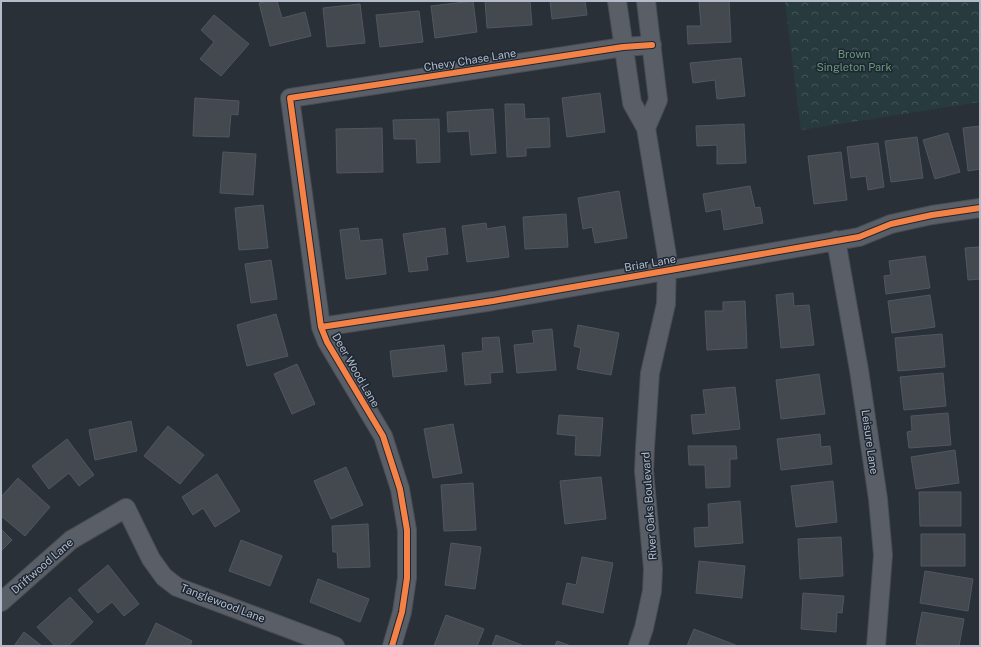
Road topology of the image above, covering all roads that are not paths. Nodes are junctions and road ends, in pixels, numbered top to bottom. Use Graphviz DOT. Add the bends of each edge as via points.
graph roads {
  1 [pos="617,1"];
  2 [pos="646,1"];
  3 [pos="652,45"];
  4 [pos="623,47"];
  5 [pos="290,98"];
  6 [pos="646,128"];
  7 [pos="980,208"];
  8 [pos="836,240"];
  9 [pos="667,270"];
  10 [pos="321,327"];
  11 [pos="126,508"];
  12 [pos="1,602"];
  13 [pos="335,646"];
  14 [pos="392,646"];
  15 [pos="638,646"];
  16 [pos="876,646"];
  1 -- 4 [label="street, River Oaks Boulevard"];
  2 -- 3 [label="street"];
  3 -- 4 [label="street, Chevy Chase Lane"];
  3 -- 6 [label="street" via="658,100"];
  4 -- 5 [label="street, Chevy Chase Lane"];
  4 -- 6 [label="street, River Oaks Boulevard" via="632,103"];
  5 -- 10 [label="street, Deer Wood Lane"];
  6 -- 9 [label="street, River Oaks Boulevard" via="667,256"];
  7 -- 8 [label="street, Briar Lane" via="912,219 891,224 859,237"];
  8 -- 9 [label="street, Briar Lane"];
  8 -- 16 [label="street, Leisure Lane" via="878,499 883,555"];
  9 -- 10 [label="street, Briar Lane" via="493,301"];
  9 -- 15 [label="street, River Oaks Boulevard" via="666,304 650,373 644,448 653,569 652,591"];
  10 -- 14 [label="street, Deer Wood Lane" via="327,342 383,436 400,490 407,530 407,578 402,612"];
  11 -- 12 [label="street, Driftwood Lane" via="71,540"];
  11 -- 13 [label="street, Tanglewood Lane" via="151,559 164,577 177,587"];
}
